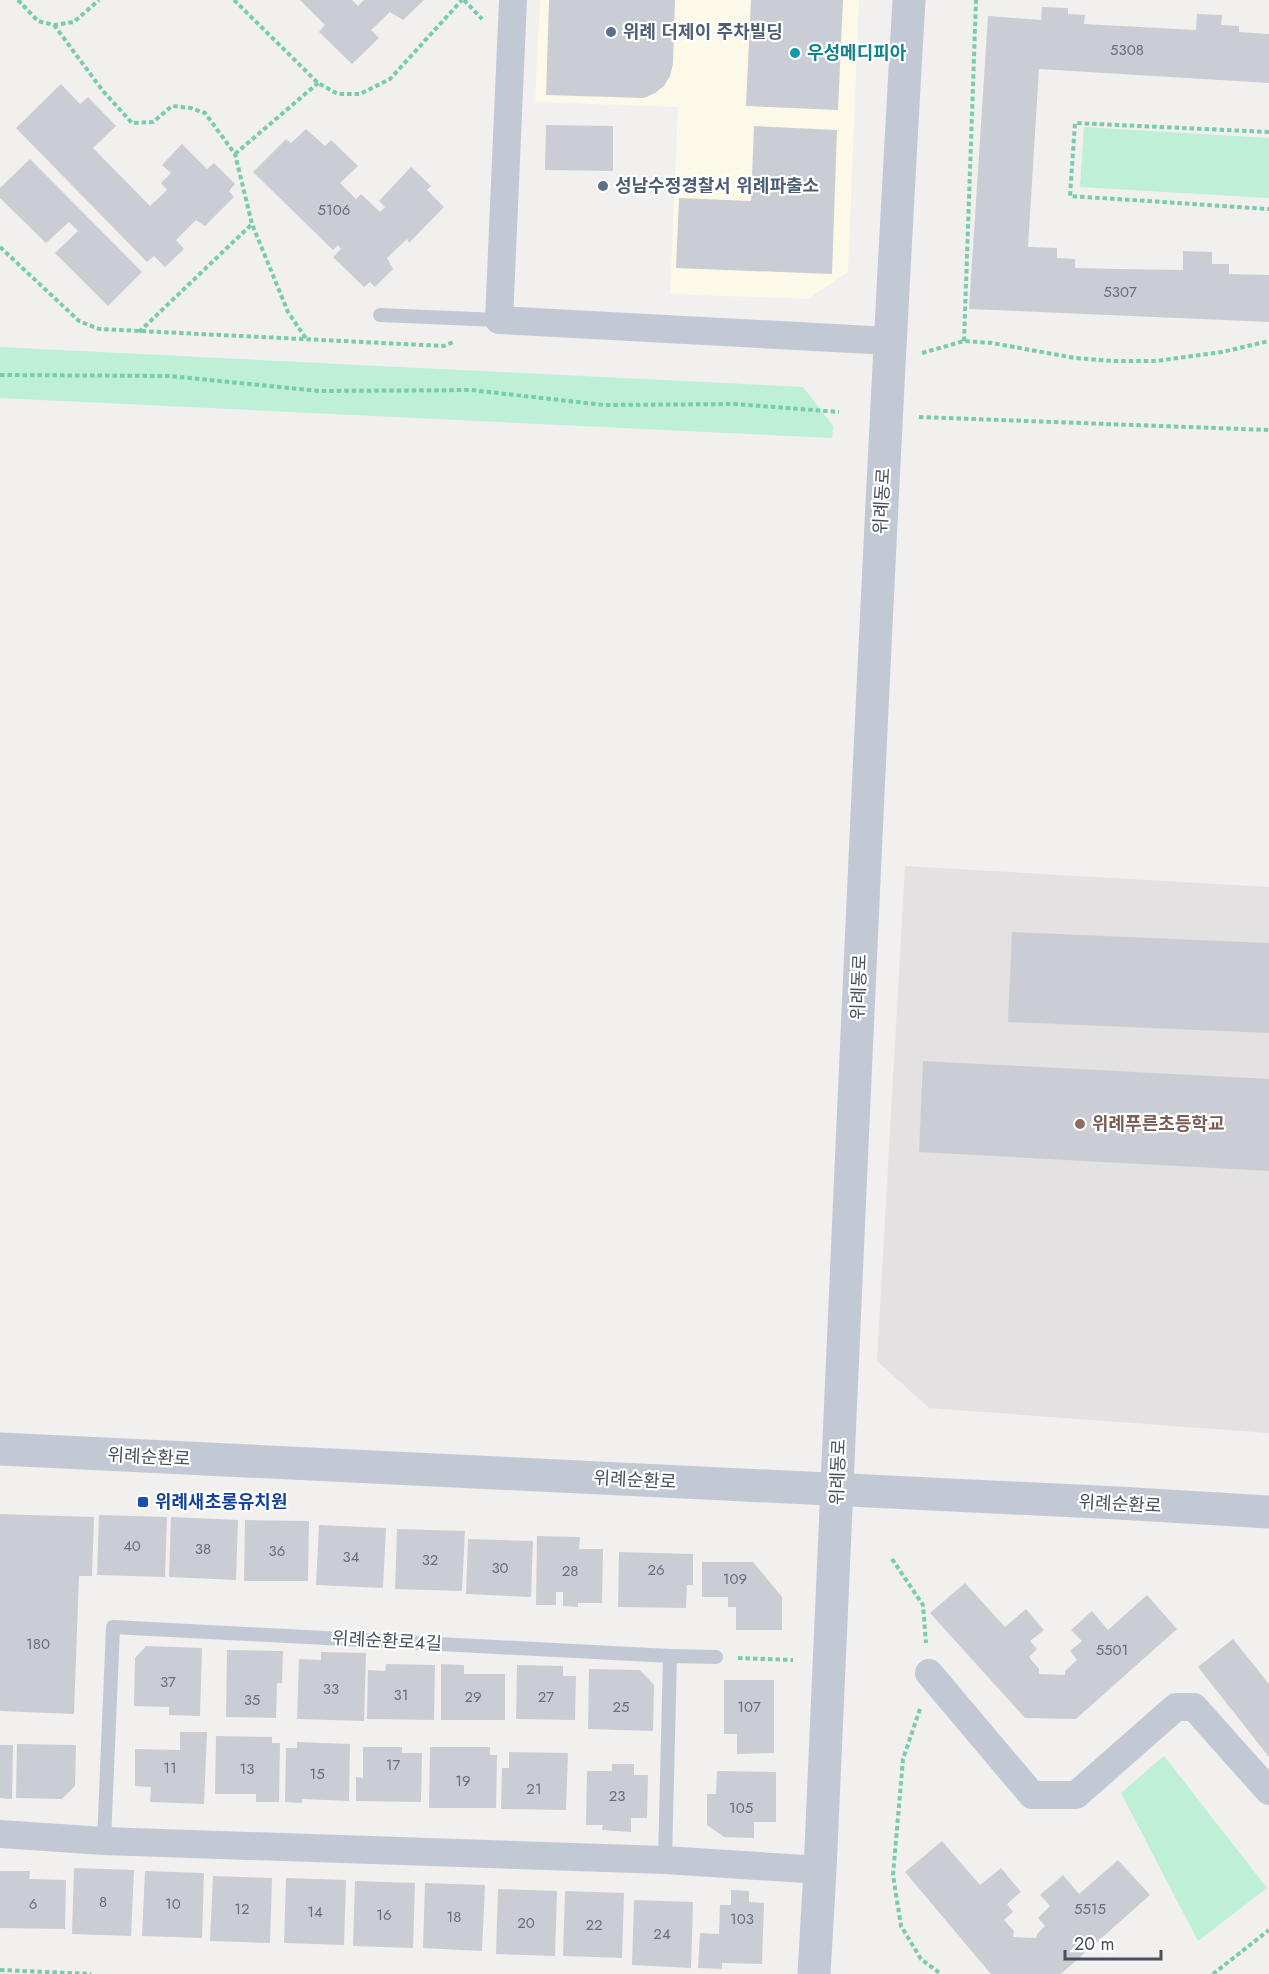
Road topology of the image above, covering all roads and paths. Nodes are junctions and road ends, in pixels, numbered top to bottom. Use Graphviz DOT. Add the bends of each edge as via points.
graph roads {
  1 [pos="18,0"];
  2 [pos="99,0"];
  3 [pos="234,0"];
  4 [pos="462,0"];
  5 [pos="513,0"];
  6 [pos="909,0"];
  7 [pos="976,0"];
  8 [pos="54,25"];
  9 [pos="318,83"];
  10 [pos="1269,132"];
  11 [pos="236,154"];
  12 [pos="1269,209"];
  13 [pos="252,224"];
  14 [pos="0,247"];
  15 [pos="380,315"];
  16 [pos="499,320"];
  17 [pos="138,333"];
  18 [pos="308,340"];
  19 [pos="964,341"];
  20 [pos="1269,341"];
  21 [pos="904,347"];
  22 [pos="0,375"];
  23 [pos="839,412"];
  24 [pos="916,417"];
  25 [pos="1269,430"];
  26 [pos="0,1449"];
  27 [pos="837,1490"];
  28 [pos="1269,1512"];
  29 [pos="892,1559"];
  30 [pos="670,1656"];
  31 [pos="716,1657"];
  32 [pos="793,1660"];
  33 [pos="928,1673"];
  34 [pos="1269,1791"];
  35 [pos="0,1834"];
  36 [pos="104,1841"];
  37 [pos="666,1860"];
  38 [pos="820,1870"];
  39 [pos="1269,1930"];
  40 [pos="0,1970"];
  41 [pos="814,1972"];
  42 [pos="91,1974"];
  43 [pos="941,1974"];
  44 [pos="1213,1974"];
  1 -- 8 [label="path" via="38,21"];
  2 -- 8 [label="path" via="75,22"];
  3 -- 9 [label="path"];
  4 -- 9 [label="path" via="390,79 360,94 338,94"];
  5 -- 16 [label="street"];
  6 -- 21 [label="street, 위례동로"];
  7 -- 19 [label="path"];
  8 -- 11 [label="path" via="132,123 153,122 172,106 190,108 205,113"];
  9 -- 11 [label="path"];
  10 -- 12 [label="path" via="1075,123 1070,196"];
  11 -- 13 [label="path"];
  13 -- 17 [label="path"];
  13 -- 18 [label="path" via="288,312"];
  14 -- 17 [label="path" via="79,321 99,329"];
  15 -- 16 [label="lane"];
  16 -- 18 [label="path" via="444,346"];
  16 -- 21 [label="street"];
  17 -- 18 [label="path"];
  19 -- 20 [label="path" via="1113,361 1156,361"];
  19 -- 21 [label="path"];
  21 -- 27 [label="street, 위례동로" via="862,905"];
  22 -- 23 [label="path" via="169,376 319,391 471,390 604,405 735,404"];
  24 -- 25 [label="path"];
  26 -- 27 [label="street, 위례순환로"];
  27 -- 28 [label="street, 위례순환로"];
  27 -- 38 [label="street, 위례동로"];
  29 -- 33 [label="path" via="924,1605"];
  30 -- 31 [label="lane"];
  30 -- 36 [label="lane, 위례순환로4길" via="113,1628"];
  30 -- 37 [label="lane"];
  31 -- 32 [label="path"];
  33 -- 34 [label="street" via="1032,1795 1076,1795 1176,1707 1194,1707"];
  33 -- 43 [label="path" via="903,1759 893,1875 901,1926 921,1959"];
  35 -- 36 [label="street"];
  36 -- 37 [label="street"];
  37 -- 38 [label="street"];
  38 -- 41 [label="street, 위례동로"];
  39 -- 44 [label="path"];
  40 -- 42 [label="path"];
}
